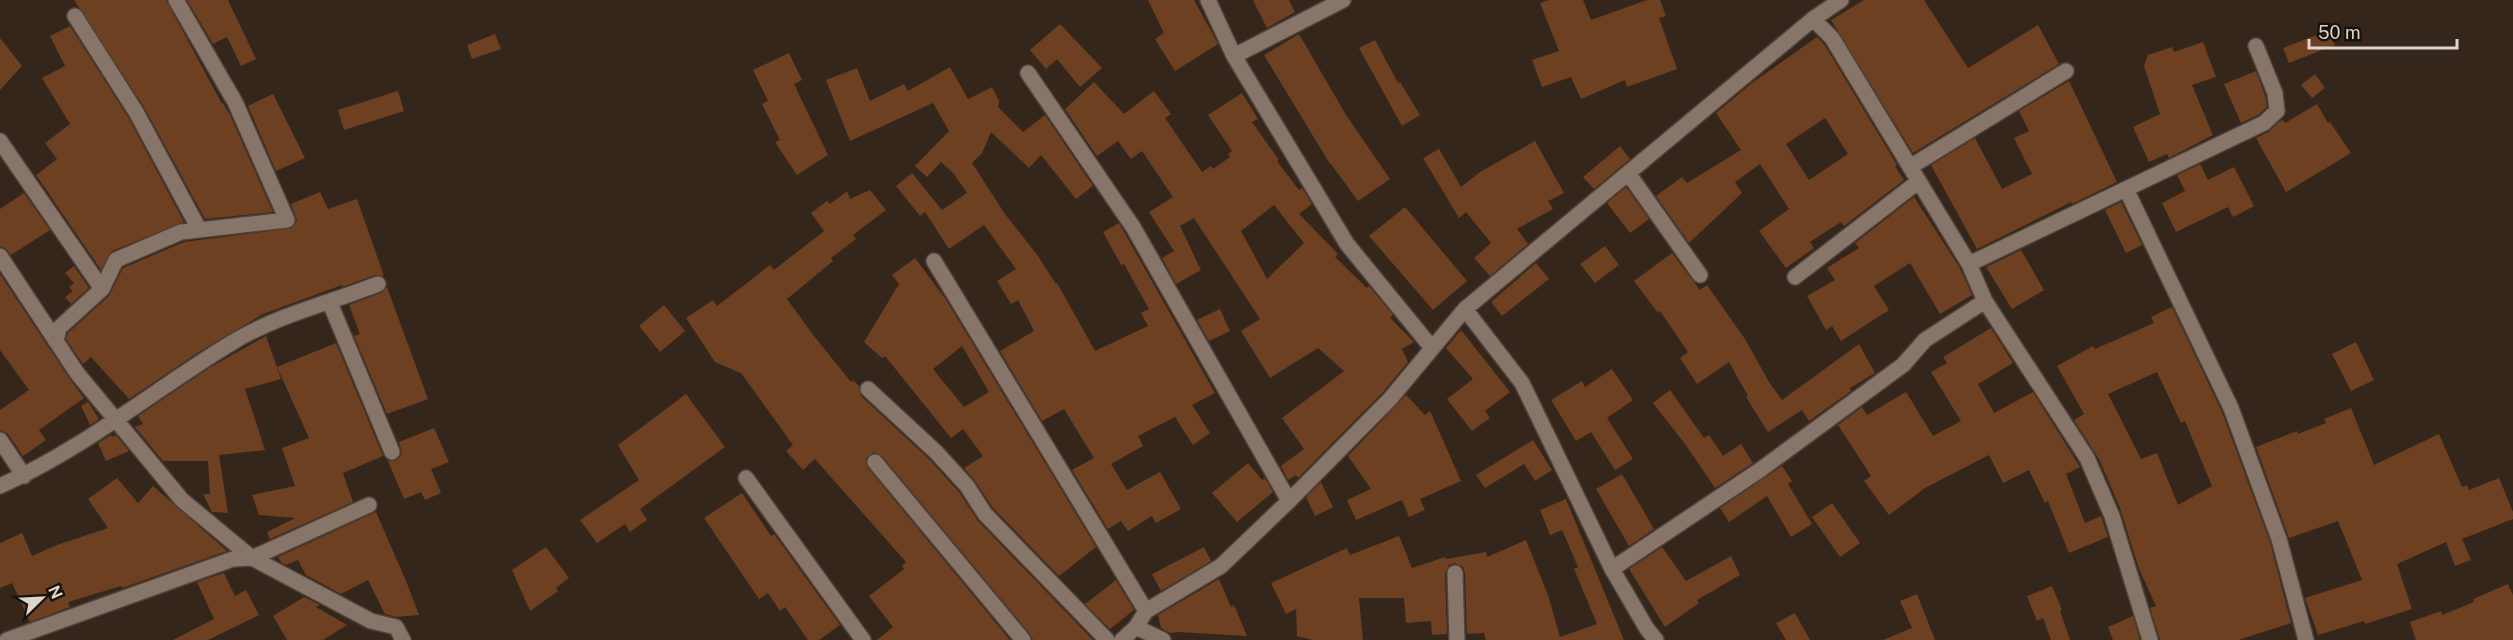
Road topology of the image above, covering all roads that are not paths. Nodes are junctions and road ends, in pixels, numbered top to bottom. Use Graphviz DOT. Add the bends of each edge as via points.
graph roads {
  1 [pos="176,0"];
  2 [pos="1208,0"];
  3 [pos="1343,0"];
  4 [pos="1841,0"];
  5 [pos="75,16"];
  6 [pos="1813,19"];
  7 [pos="2256,46"];
  8 [pos="1234,56"];
  9 [pos="2066,71"];
  10 [pos="1028,74"];
  11 [pos="0,141"];
  12 [pos="1910,167"];
  13 [pos="1628,173"];
  14 [pos="1919,181"];
  15 [pos="2126,189"];
  16 [pos="199,229"];
  17 [pos="0,256"];
  18 [pos="934,261"];
  19 [pos="1969,264"];
  20 [pos="1700,275"];
  21 [pos="1795,277"];
  22 [pos="378,284"];
  23 [pos="102,289"];
  24 [pos="1985,301"];
  25 [pos="330,303"];
  26 [pos="1465,309"];
  27 [pos="56,341"];
  28 [pos="1432,348"];
  29 [pos="868,389"];
  30 [pos="117,420"];
  31 [pos="0,440"];
  32 [pos="392,452"];
  33 [pos="875,462"];
  34 [pos="24,476"];
  35 [pos="746,478"];
  36 [pos="0,486"];
  37 [pos="1289,501"];
  38 [pos="369,505"];
  39 [pos="252,558"];
  40 [pos="1612,569"];
  41 [pos="1455,573"];
  42 [pos="1146,611"];
  43 [pos="1139,634"];
  44 [pos="7,640"];
  45 [pos="403,640"];
  46 [pos="863,640"];
  47 [pos="1023,640"];
  48 [pos="1107,640"];
  49 [pos="1122,640"];
  50 [pos="1162,640"];
  51 [pos="1457,640"];
  52 [pos="1656,640"];
  53 [pos="2150,640"];
  54 [pos="2306,640"];
  1 -- 16 [label="street" via="235,102 287,220"];
  2 -- 8 [label="street"];
  3 -- 8 [label="street"];
  4 -- 6 [label="street"];
  5 -- 16 [label="street" via="136,112"];
  6 -- 12 [label="street" via="1832,38"];
  6 -- 13 [label="street"];
  7 -- 15 [label="street" via="2275,93 2277,111 2264,123"];
  8 -- 28 [label="street" via="1347,244"];
  9 -- 12 [label="street"];
  10 -- 37 [label="street" via="1133,227"];
  11 -- 23 [label="street"];
  12 -- 14 [label="street"];
  13 -- 20 [label="street"];
  13 -- 26 [label="street"];
  14 -- 19 [label="street"];
  14 -- 21 [label="street"];
  15 -- 19 [label="street"];
  15 -- 54 [label="street" via="2231,408 2279,539"];
  16 -- 23 [label="street" via="181,232 116,260"];
  17 -- 27 [label="street"];
  18 -- 42 [label="street"];
  19 -- 24 [label="street"];
  22 -- 25 [label="street"];
  23 -- 27 [label="street" via="59,328"];
  24 -- 40 [label="street" via="1925,340 1903,365 1760,470"];
  24 -- 53 [label="street" via="2086,458 2112,516"];
  25 -- 30 [label="street" via="299,312 235,341"];
  25 -- 32 [label="street"];
  26 -- 28 [label="street"];
  26 -- 40 [label="street" via="1522,383"];
  27 -- 30 [label="street"];
  28 -- 37 [label="street" via="1390,399"];
  29 -- 48 [label="street" via="936,452 967,486 985,514"];
  30 -- 34 [label="street"];
  30 -- 39 [label="street" via="182,500"];
  31 -- 34 [label="street"];
  33 -- 47 [label="street"];
  34 -- 36 [label="street"];
  35 -- 46 [label="street"];
  37 -- 42 [label="street" via="1221,566"];
  38 -- 39 [label="street"];
  39 -- 44 [label="street" via="233,559"];
  39 -- 45 [label="street" via="371,621 396,627"];
  40 -- 52 [label="street"];
  41 -- 51 [label="street"];
  42 -- 43 [label="street"];
  43 -- 49 [label="street"];
  43 -- 50 [label="street"];
}
